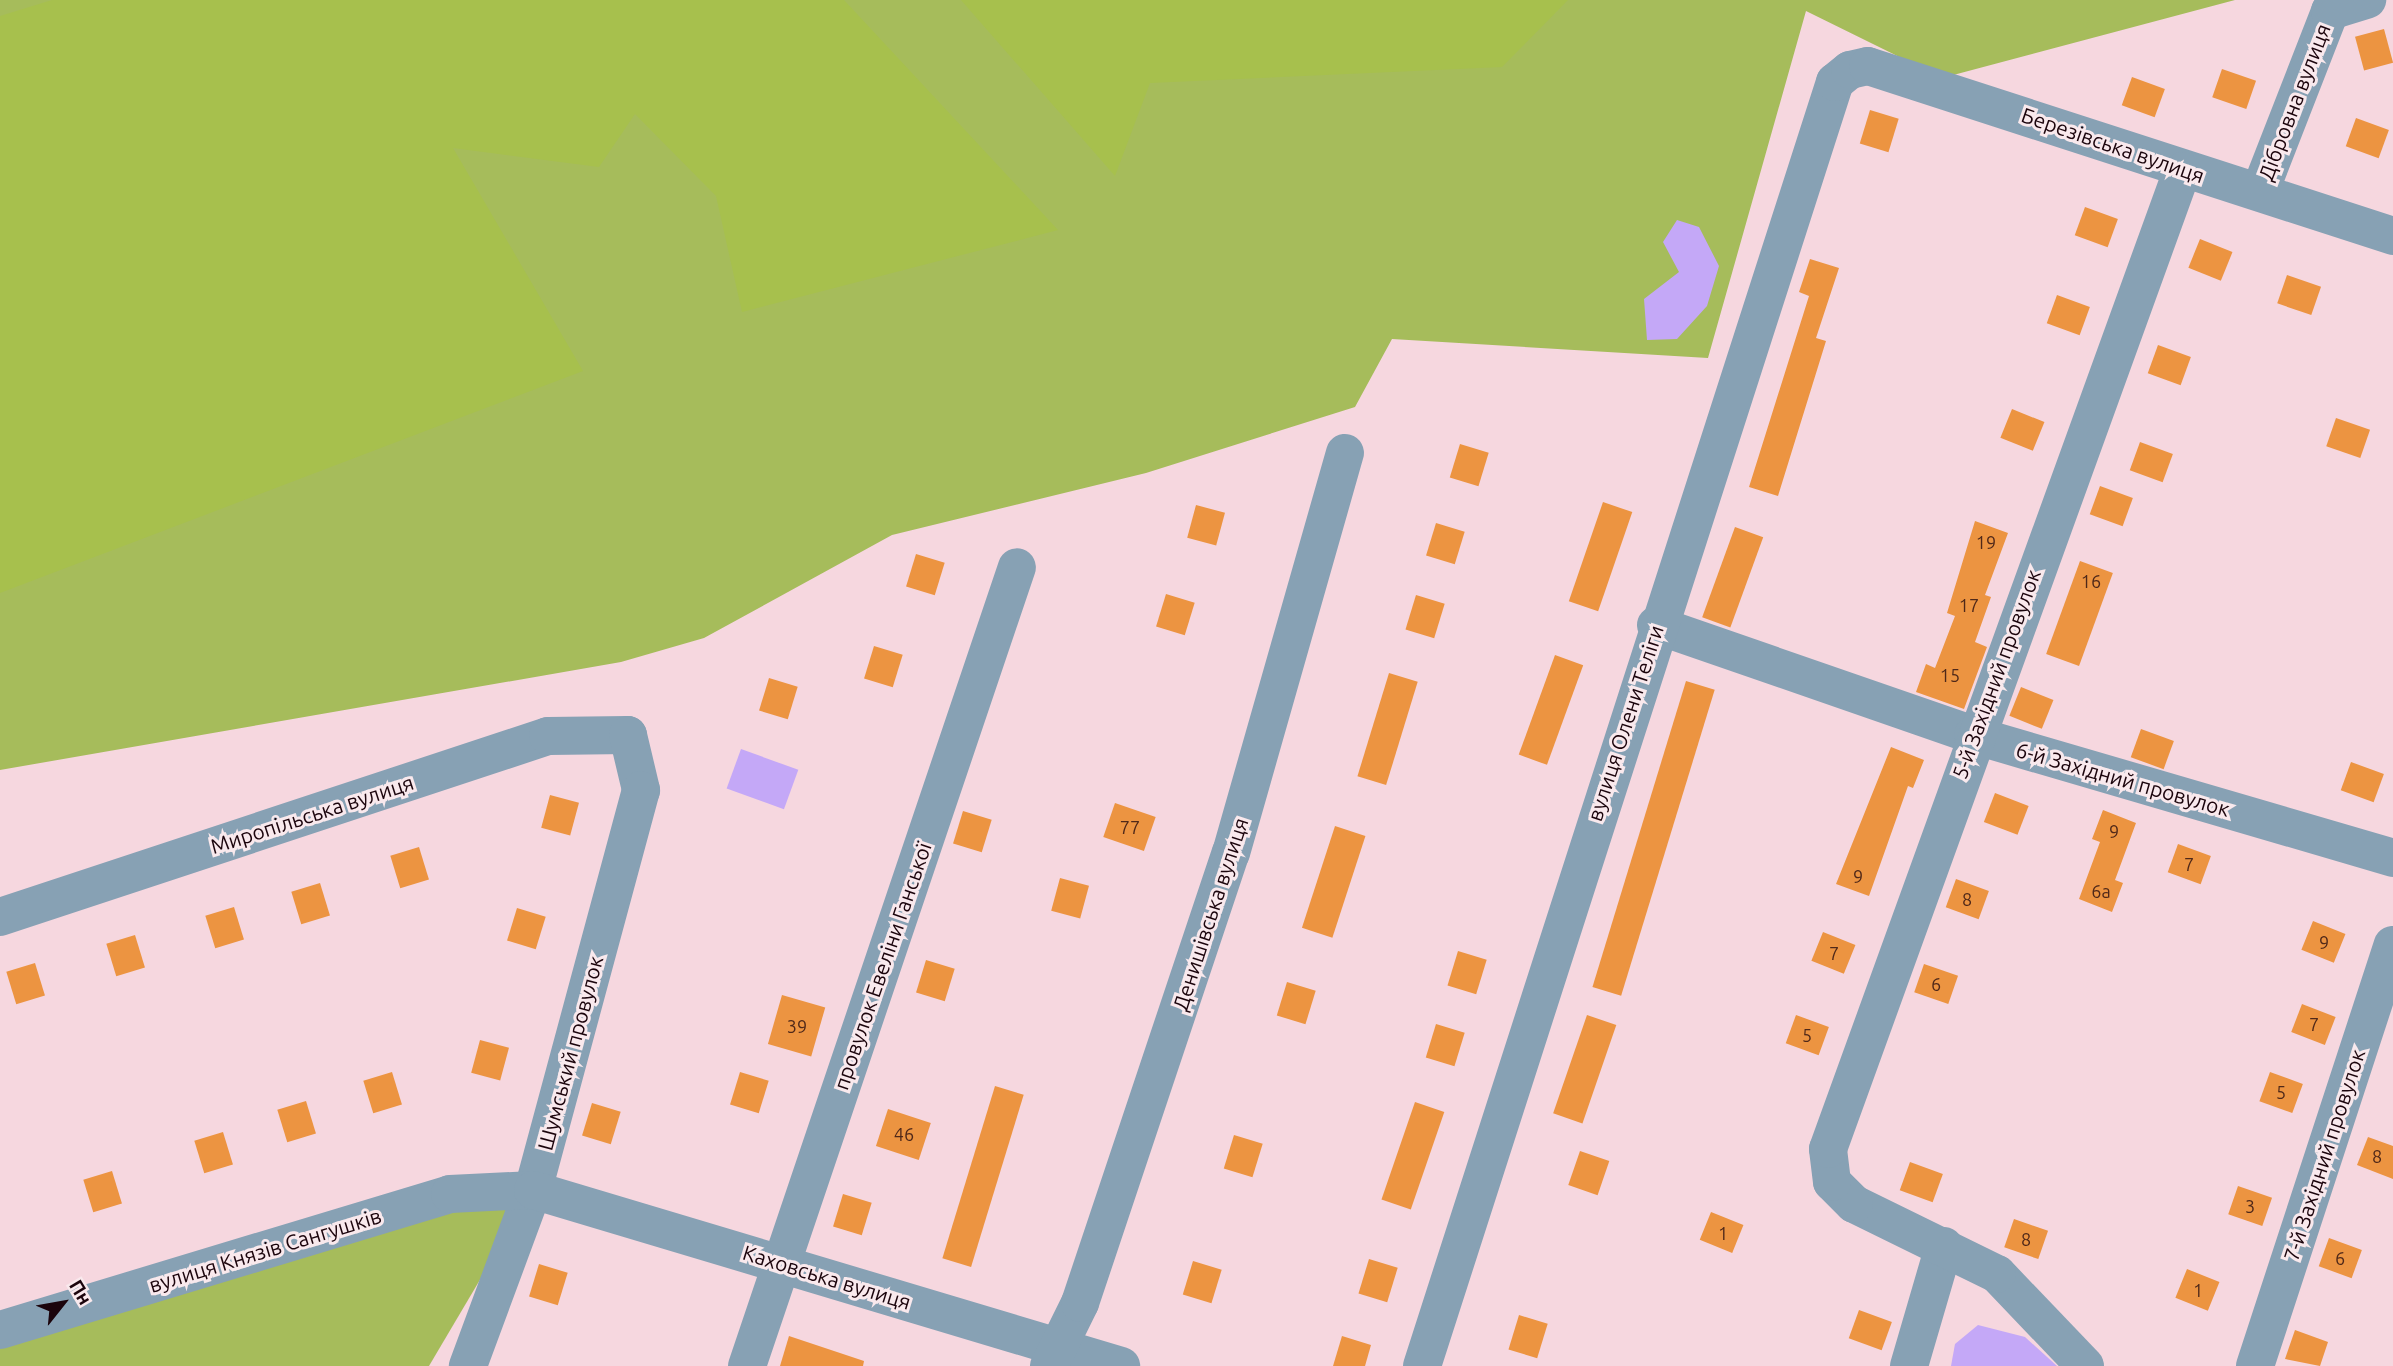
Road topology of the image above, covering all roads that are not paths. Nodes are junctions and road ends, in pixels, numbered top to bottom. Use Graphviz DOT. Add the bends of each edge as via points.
graph roads {
  1 [pos="2367,0"];
  2 [pos="1835,82"];
  3 [pos="2182,171"];
  4 [pos="2260,191"];
  5 [pos="2393,236"];
  6 [pos="1345,453"];
  7 [pos="1017,567"];
  8 [pos="1656,625"];
  9 [pos="628,735"];
  10 [pos="1973,735"];
  11 [pos="2393,858"];
  12 [pos="0,917"];
  13 [pos="2393,945"];
  14 [pos="533,1190"];
  15 [pos="1944,1246"];
  16 [pos="782,1263"];
  17 [pos="0,1331"];
  18 [pos="1053,1356"];
  19 [pos="468,1366"];
  20 [pos="747,1366"];
  21 [pos="1121,1366"];
  22 [pos="1422,1366"];
  23 [pos="1909,1366"];
  24 [pos="2085,1366"];
  25 [pos="2255,1366"];
  1 -- 4 [label="street, Дібровна вулиця" via="2330,11"];
  2 -- 3 [label="street, Березівська вулиця" via="1850,69 1868,66"];
  2 -- 8 [label="street, вулиця Олени Теліги"];
  3 -- 4 [label="street, Березівська вулиця"];
  3 -- 10 [label="street, 5-й Західний провулок"];
  4 -- 5 [label="street, Березівська вулиця"];
  6 -- 18 [label="street, Денишівська вулиця" via="1231,853 1080,1303"];
  7 -- 16 [label="street, провулок Евеліни Ганської"];
  8 -- 10 [label="street, 6-й Західний провулок"];
  8 -- 22 [label="street, вулиця Олени Теліги"];
  9 -- 12 [label="street, Миропільська вулиця" via="548,736"];
  9 -- 14 [label="street, Шумський провулок" via="641,790"];
  10 -- 11 [label="street, 6-й Західний провулок"];
  10 -- 15 [label="street, 5-й Західний провулок" via="1828,1149 1832,1182 1854,1204"];
  13 -- 25 [label="street, 7-й Західний провулок"];
  14 -- 16 [label="street, Каховська вулиця"];
  14 -- 17 [label="street, вулиця Князів Сангушків" via="450,1194"];
  14 -- 19 [label="street, Шумський провулок"];
  15 -- 23 [label="street"];
  15 -- 24 [label="street" via="1997,1274"];
  16 -- 18 [label="street, Каховська вулиця"];
  16 -- 20 [label="street, провулок Евеліни Ганської"];
  18 -- 21 [label="street, Каховська вулиця"];
}
